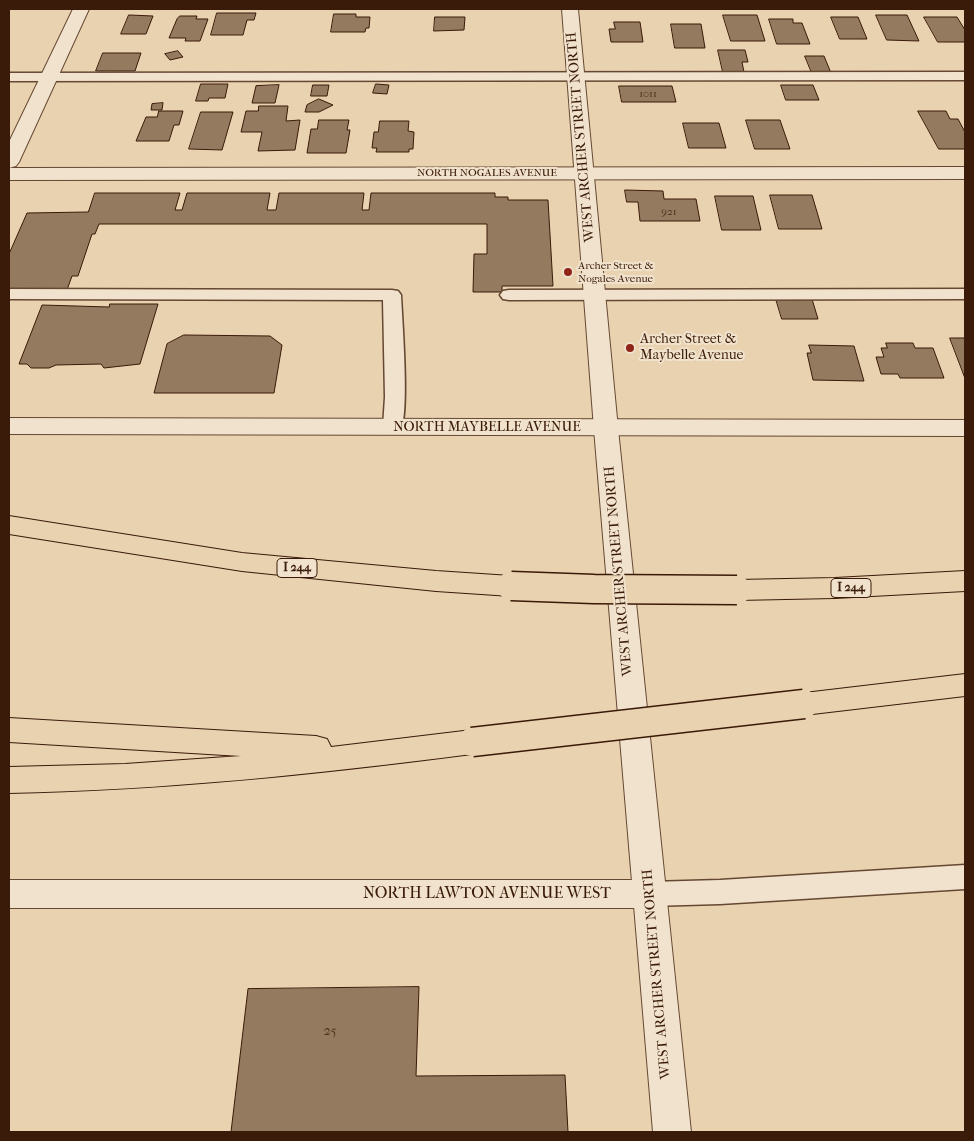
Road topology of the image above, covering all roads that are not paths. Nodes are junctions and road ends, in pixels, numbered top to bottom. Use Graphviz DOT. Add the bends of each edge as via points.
graph roads {
  1 [pos="81,9"];
  2 [pos="570,9"];
  3 [pos="576,76"];
  4 [pos="965,76"];
  5 [pos="9,77"];
  6 [pos="49,77"];
  7 [pos="9,162"];
  8 [pos="583,173"];
  9 [pos="965,173"];
  10 [pos="9,174"];
  11 [pos="9,294"];
  12 [pos="596,294"];
  13 [pos="965,294"];
  14 [pos="509,295"];
  15 [pos="9,426"];
  16 [pos="393,427"];
  17 [pos="606,428"];
  18 [pos="965,428"];
  19 [pos="9,525"];
  20 [pos="965,581"];
  21 [pos="965,685"];
  22 [pos="9,730"];
  23 [pos="390,753"];
  24 [pos="9,780"];
  25 [pos="965,877"];
  26 [pos="9,894"];
  27 [pos="650,894"];
  28 [pos="672,1132"];
  1 -- 6 [label="street"];
  2 -- 3 [label="street, WEST ARCHER STREET NORTH"];
  3 -- 4 [label="lane"];
  3 -- 6 [label="lane"];
  3 -- 8 [label="street, WEST ARCHER STREET NORTH"];
  5 -- 6 [label="lane"];
  6 -- 7 [label="street"];
  8 -- 9 [label="street, NORTH NOGALES AVENUE"];
  8 -- 10 [label="street, NORTH NOGALES AVENUE"];
  8 -- 12 [label="street, WEST ARCHER STREET NORTH"];
  11 -- 16 [label="lane" via="392,296"];
  12 -- 13 [label="lane"];
  12 -- 14 [label="lane"];
  12 -- 17 [label="street, WEST ARCHER STREET NORTH"];
  15 -- 16 [label="street, NORTH MAYBELLE AVENUE"];
  16 -- 17 [label="street, NORTH MAYBELLE AVENUE"];
  17 -- 18 [label="street, NORTH MAYBELLE AVENUE"];
  17 -- 27 [label="street, WEST ARCHER STREET NORTH"];
  19 -- 20 [label="highway, I 244, bridge" via="242,562 511,586 737,590 853,588"];
  21 -- 23 [label="highway, bridge"];
  22 -- 23 [label="highway"];
  23 -- 24 [label="highway" via="220,771"];
  25 -- 27 [label="lane, NORTH LAWTON AVENUE WEST"];
  26 -- 27 [label="street, NORTH LAWTON AVENUE WEST"];
  27 -- 28 [label="street, WEST ARCHER STREET NORTH"];
}
